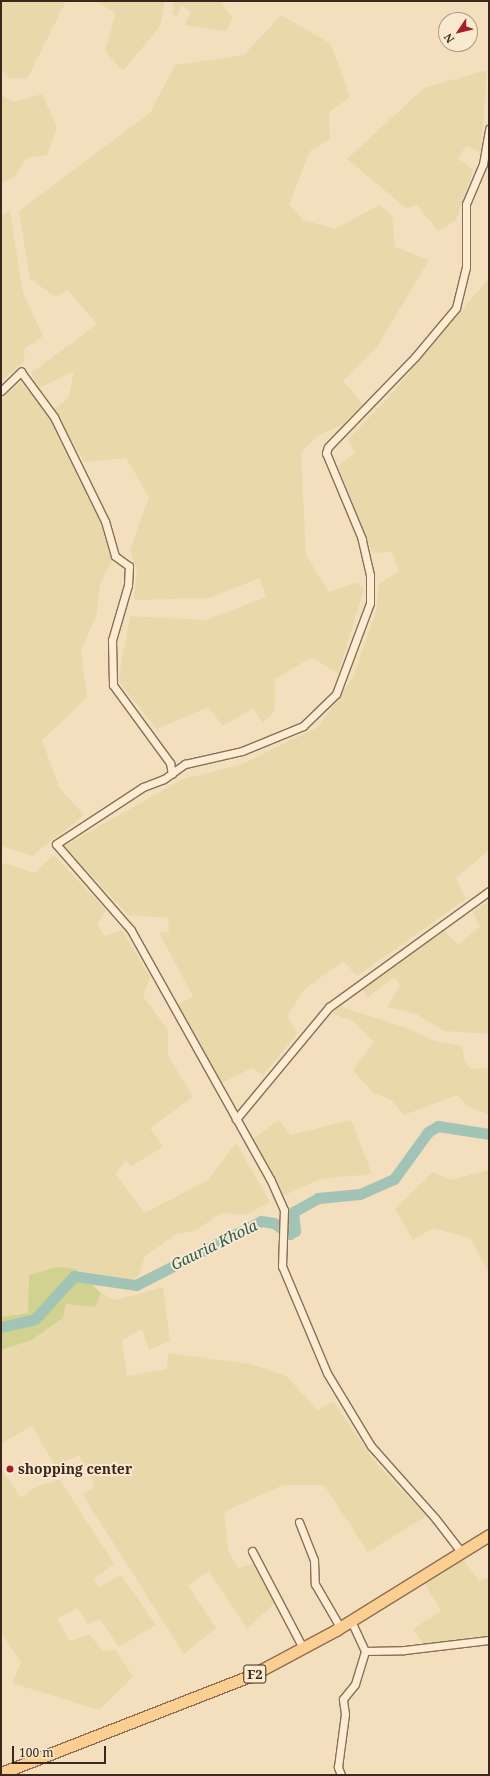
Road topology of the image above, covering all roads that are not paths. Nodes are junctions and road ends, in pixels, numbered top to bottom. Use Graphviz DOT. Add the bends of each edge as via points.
graph roads {
  1 [pos="489,129"];
  2 [pos="1,391"];
  3 [pos="172,774"];
  4 [pos="489,891"];
  5 [pos="236,1119"];
  6 [pos="299,1522"];
  7 [pos="489,1535"];
  8 [pos="252,1551"];
  9 [pos="462,1553"];
  10 [pos="351,1621"];
  11 [pos="340,1627"];
  12 [pos="489,1640"];
  13 [pos="303,1648"];
  14 [pos="365,1651"];
  15 [pos="1,1773"];
  16 [pos="341,1775"];
  1 -- 3 [label="street" via="483,164 466,204 466,267 456,308 415,357 328,447 326,453 362,540 370,576 370,603 336,694 303,726 242,751 185,764"];
  2 -- 3 [label="street" via="21,372 54,417 105,521 115,556 130,566 128,586 112,640 113,685 170,763"];
  3 -- 5 [label="street" via="142,787 56,844 131,930"];
  4 -- 5 [label="street" via="329,1007"];
  5 -- 9 [label="street" via="270,1179 284,1210 282,1266 327,1373 371,1446 435,1518"];
  6 -- 11 [label="street" via="314,1560 315,1584"];
  7 -- 9 [label="main road, F2"];
  8 -- 13 [label="street"];
  9 -- 10 [label="main road, F2"];
  10 -- 11 [label="main road, F2"];
  10 -- 14 [label="street"];
  11 -- 13 [label="main road, F2"];
  12 -- 14 [label="street" via="404,1650"];
  13 -- 15 [label="main road, F2" via="250,1676"];
  14 -- 16 [label="street" via="355,1684 343,1699 345,1714 338,1767"];
}
